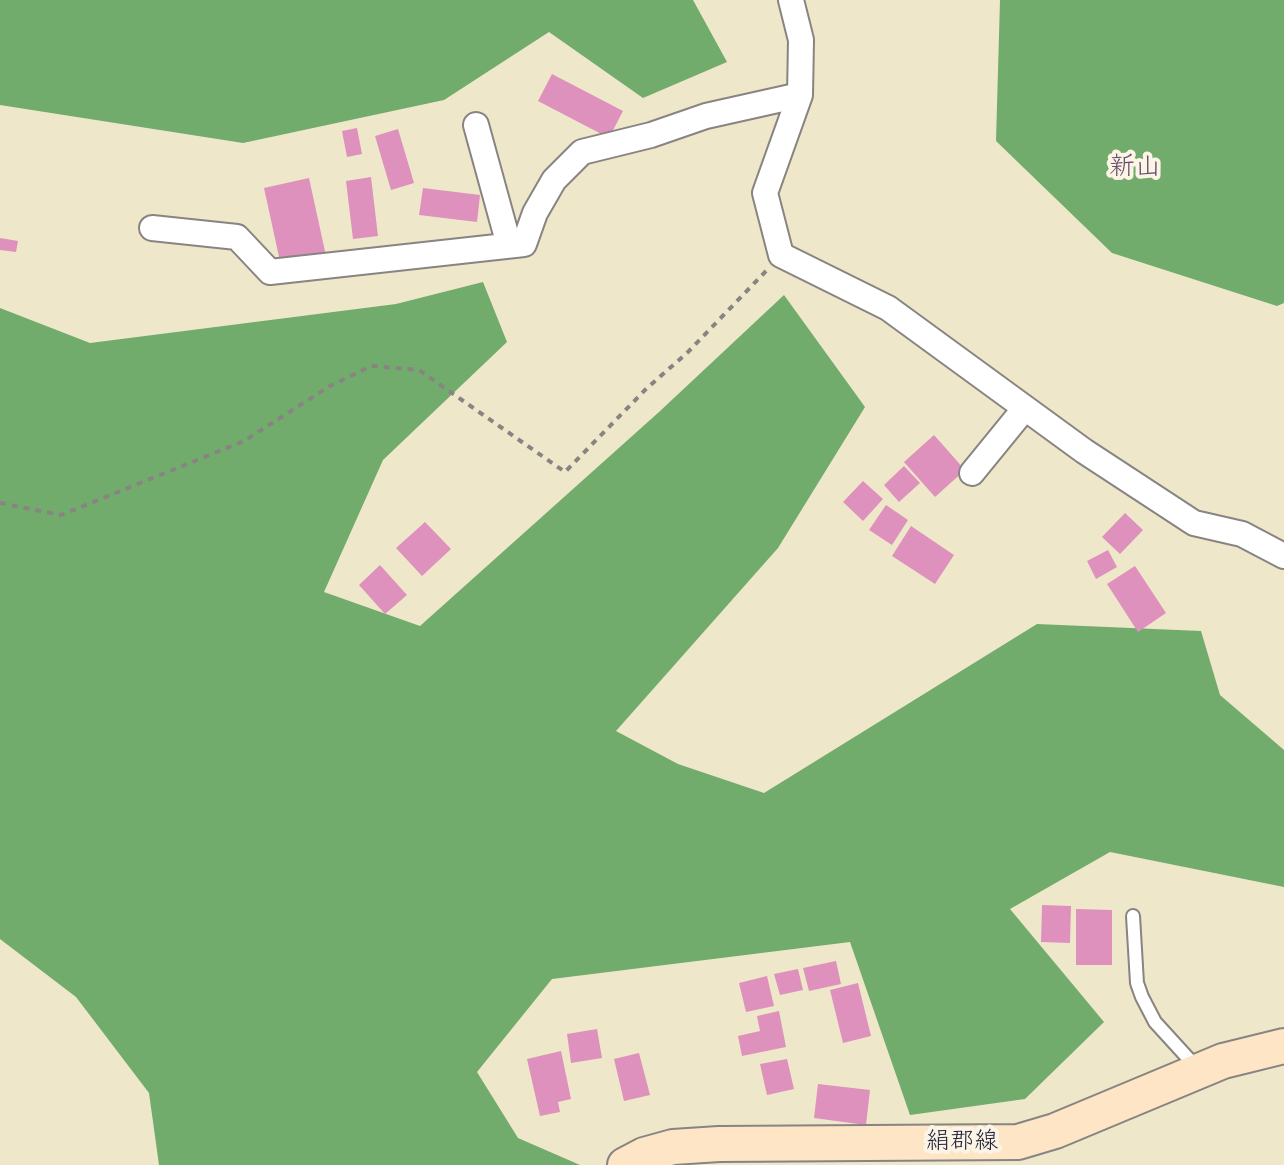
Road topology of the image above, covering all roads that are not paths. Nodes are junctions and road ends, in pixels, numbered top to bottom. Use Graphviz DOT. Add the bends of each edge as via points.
graph roads {
  1 [pos="791,0"];
  2 [pos="800,95"];
  3 [pos="476,125"];
  4 [pos="152,228"];
  5 [pos="509,245"];
  6 [pos="1025,408"];
  7 [pos="972,473"];
  8 [pos="1284,556"];
  9 [pos="1133,916"];
  10 [pos="1284,1046"];
  11 [pos="1202,1069"];
  12 [pos="625,1165"];
  1 -- 2 [label="street" via="801,40"];
  2 -- 5 [label="street" via="582,152 554,180 524,244"];
  2 -- 6 [label="street" via="765,193 781,255 888,308"];
  3 -- 5 [label="street"];
  4 -- 5 [label="street" via="237,237 270,272"];
  6 -- 7 [label="street"];
  6 -- 8 [label="street" via="1194,523 1242,534"];
  9 -- 11 [label="lane" via="1142,997 1155,1022"];
  10 -- 11 [label="main road, 絹郡線"];
  11 -- 12 [label="main road, 絹郡線" via="1018,1142 719,1144 673,1147"];
}
